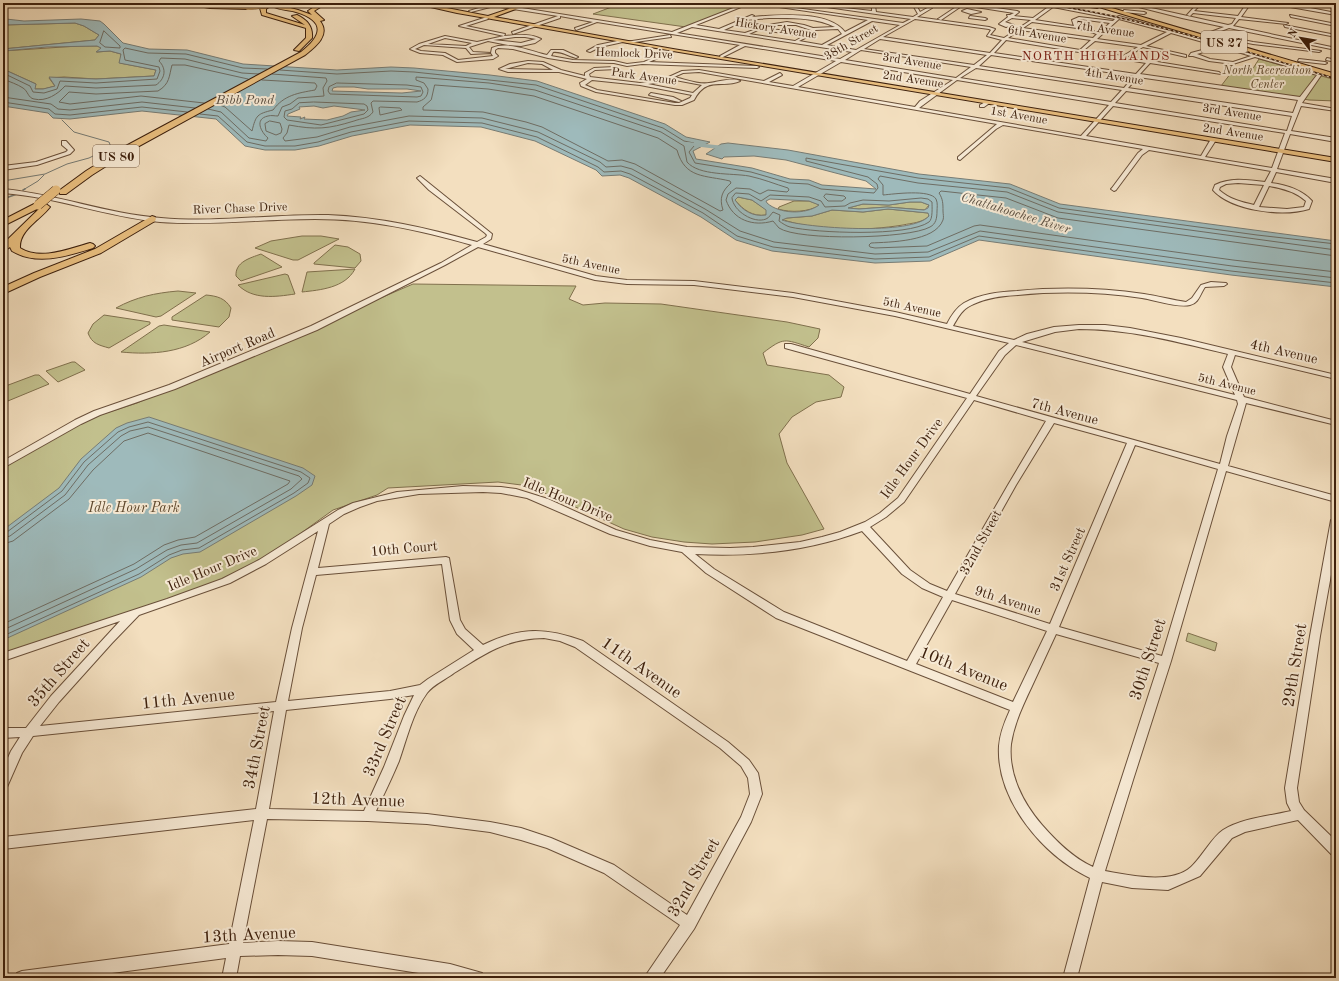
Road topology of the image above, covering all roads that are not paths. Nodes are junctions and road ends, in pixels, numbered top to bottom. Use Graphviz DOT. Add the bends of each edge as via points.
graph roads {
  1 [pos="184,3"];
  2 [pos="230,3"];
  3 [pos="324,3"];
  4 [pos="484,3"];
  5 [pos="530,3"];
  6 [pos="749,3"];
  7 [pos="753,3"];
  8 [pos="801,3"];
  9 [pos="834,3"];
  10 [pos="865,3"];
  11 [pos="909,3"];
  12 [pos="1057,3"];
  13 [pos="1064,3"];
  14 [pos="1090,3"];
  15 [pos="1097,3"];
  16 [pos="1125,3"];
  17 [pos="1150,3"];
  18 [pos="1200,3"];
  19 [pos="1249,3"];
  20 [pos="1269,3"];
  21 [pos="1331,3"];
  22 [pos="259,4"];
  23 [pos="418,4"];
  24 [pos="495,4"];
  25 [pos="1296,4"];
  26 [pos="1336,4"];
  27 [pos="277,5"];
  28 [pos="934,5"];
  29 [pos="775,6"];
  30 [pos="827,6"];
  31 [pos="1052,6"];
  32 [pos="1084,6"];
  33 [pos="940,7"];
  34 [pos="979,7"];
  35 [pos="947,8"];
  36 [pos="1145,8"];
  37 [pos="513,9"];
  38 [pos="954,9"];
  39 [pos="1111,9"];
  40 [pos="1336,9"];
  41 [pos="965,10"];
  42 [pos="974,10"];
  43 [pos="1124,11"];
  44 [pos="815,12"];
  45 [pos="979,12"];
  46 [pos="1159,12"];
  47 [pos="1192,12"];
  48 [pos="1326,12"];
  49 [pos="499,13"];
  50 [pos="572,13"];
  51 [pos="760,13"];
  52 [pos="874,13"];
  53 [pos="919,13"];
  54 [pos="970,13"];
  55 [pos="1148,13"];
  56 [pos="475,14"];
  57 [pos="947,14"];
  58 [pos="953,14"];
  59 [pos="1336,14"];
  60 [pos="999,15"];
  61 [pos="561,16"];
  62 [pos="767,16"];
  63 [pos="987,16"];
  64 [pos="1012,16"];
  65 [pos="1142,16"];
  66 [pos="1290,16"];
  67 [pos="1119,17"];
  68 [pos="1238,17"];
  69 [pos="487,18"];
  70 [pos="608,18"];
  71 [pos="1185,18"];
  72 [pos="746,19"];
  73 [pos="913,19"];
  74 [pos="940,19"];
  75 [pos="962,19"];
  76 [pos="1307,19"];
  77 [pos="872,20"];
  78 [pos="1034,20"];
  79 [pos="1134,21"];
  80 [pos="597,22"];
  81 [pos="958,22"];
  82 [pos="1114,22"];
  83 [pos="777,23"];
  84 [pos="861,24"];
  85 [pos="903,24"];
  86 [pos="978,24"];
  87 [pos="1005,24"];
  88 [pos="537,25"];
  89 [pos="1286,25"];
  90 [pos="1336,25"];
  91 [pos="693,26"];
  92 [pos="1228,26"];
  93 [pos="1077,27"];
  94 [pos="758,28"];
  95 [pos="840,28"];
  96 [pos="1162,28"];
  97 [pos="576,29"];
  98 [pos="813,29"];
  99 [pos="1020,29"];
  100 [pos="720,30"];
  101 [pos="488,32"];
  102 [pos="1172,32"];
  103 [pos="310,33"];
  104 [pos="1336,33"];
  105 [pos="481,34"];
  106 [pos="672,34"];
  107 [pos="745,34"];
  108 [pos="1100,34"];
  109 [pos="508,35"];
  110 [pos="678,35"];
  111 [pos="808,35"];
  112 [pos="845,35"];
  113 [pos="1270,35"];
  114 [pos="1330,35"];
  115 [pos="1336,36"];
  116 [pos="1279,37"];
  117 [pos="879,38"];
  118 [pos="495,39"];
  119 [pos="1005,39"];
  120 [pos="1093,39"];
  121 [pos="318,41"];
  122 [pos="490,41"];
  123 [pos="622,41"];
  124 [pos="753,41"];
  125 [pos="628,42"];
  126 [pos="795,42"];
  127 [pos="477,43"];
  128 [pos="1306,43"];
  129 [pos="1263,44"];
  130 [pos="420,45"];
  131 [pos="744,45"];
  132 [pos="823,46"];
  133 [pos="1142,46"];
  134 [pos="1221,46"];
  135 [pos="467,47"];
  136 [pos="673,50"];
  137 [pos="857,50"];
  138 [pos="1333,50"];
  139 [pos="589,51"];
  140 [pos="1081,51"];
  141 [pos="493,53"];
  142 [pos="992,53"];
  143 [pos="1192,54"];
  144 [pos="1254,56"];
  145 [pos="548,57"];
  146 [pos="721,57"];
  147 [pos="1122,58"];
  148 [pos="1299,60"];
  149 [pos="838,61"];
  150 [pos="1326,61"];
  151 [pos="1336,61"];
  152 [pos="1150,62"];
  153 [pos="1176,62"];
  154 [pos="642,63"];
  155 [pos="637,64"];
  156 [pos="627,65"];
  157 [pos="1172,65"];
  158 [pos="976,66"];
  159 [pos="559,71"];
  160 [pos="750,71"];
  161 [pos="1321,72"];
  162 [pos="1219,73"];
  163 [pos="744,74"];
  164 [pos="780,74"];
  165 [pos="816,74"];
  166 [pos="1137,75"];
  167 [pos="1336,75"];
  168 [pos="670,78"];
  169 [pos="737,78"];
  170 [pos="590,79"];
  171 [pos="752,80"];
  172 [pos="957,80"];
  173 [pos="610,81"];
  174 [pos="765,82"];
  175 [pos="640,84"];
  176 [pos="708,85"];
  177 [pos="608,87"];
  178 [pos="792,88"];
  179 [pos="1125,89"];
  180 [pos="647,93"];
  181 [pos="693,94"];
  182 [pos="936,94"];
  183 [pos="1301,99"];
  184 [pos="922,102"];
  185 [pos="989,102"];
  186 [pos="683,103"];
  187 [pos="890,104"];
  188 [pos="1112,104"];
  189 [pos="1299,104"];
  190 [pos="982,106"];
  191 [pos="915,109"];
  192 [pos="1336,110"];
  193 [pos="1295,115"];
  194 [pos="1097,121"];
  195 [pos="1002,124"];
  196 [pos="1288,132"];
  197 [pos="1082,138"];
  198 [pos="1214,140"];
  199 [pos="1336,140"];
  200 [pos="64,142"];
  201 [pos="1147,149"];
  202 [pos="1282,151"];
  203 [pos="960,158"];
  204 [pos="1202,158"];
  205 [pos="1336,160"];
  206 [pos="3,168"];
  207 [pos="1274,170"];
  208 [pos="420,178"];
  209 [pos="1335,179"];
  210 [pos="1267,184"];
  211 [pos="1114,189"];
  212 [pos="3,191"];
  213 [pos="60,191"];
  214 [pos="42,206"];
  215 [pos="1256,207"];
  216 [pos="149,219"];
  217 [pos="3,223"];
  218 [pos="18,235"];
  219 [pos="3,237"];
  220 [pos="478,245"];
  221 [pos="3,249"];
  222 [pos="1224,284"];
  223 [pos="3,290"];
  224 [pos="949,326"];
  225 [pos="1014,342"];
  226 [pos="788,346"];
  227 [pos="1232,352"];
  228 [pos="1336,377"];
  229 [pos="971,398"];
  230 [pos="1241,399"];
  231 [pos="1051,420"];
  232 [pos="1336,423"];
  233 [pos="1132,442"];
  234 [pos="3,465"];
  235 [pos="1223,468"];
  236 [pos="1336,499"];
  237 [pos="1336,520"];
  238 [pos="325,523"];
  239 [pos="864,527"];
  240 [pos="685,550"];
  241 [pos="312,572"];
  242 [pos="950,596"];
  243 [pos="137,611"];
  244 [pos="1053,629"];
  245 [pos="481,650"];
  246 [pos="3,657"];
  247 [pos="1166,661"];
  248 [pos="910,665"];
  249 [pos="424,689"];
  250 [pos="281,705"];
  251 [pos="1016,708"];
  252 [pos="29,732"];
  253 [pos="3,733"];
  254 [pos="3,783"];
  255 [pos="756,788"];
  256 [pos="262,814"];
  257 [pos="1300,814"];
  258 [pos="368,816"];
  259 [pos="3,843"];
  260 [pos="1336,850"];
  261 [pos="1096,875"];
  262 [pos="688,924"];
  263 [pos="234,950"];
  264 [pos="22,978"];
  265 [pos="228,978"];
  266 [pos="477,978"];
  267 [pos="651,978"];
  268 [pos="1070,978"];
  1 -- 27 [label="highway, bridge" via="248,7"];
  2 -- 22 [label="highway"];
  3 -- 121 [label="highway" via="311,11 323,22 324,28"];
  4 -- 24 [label="street, 3rd Avenue"];
  5 -- 37 [label="main road"];
  6 -- 91 [label="street"];
  7 -- 29 [label="street"];
  8 -- 30 [label="street"];
  9 -- 30 [label="street"];
  10 -- 52 [label="street" via="874,8"];
  11 -- 53 [label="street" via="915,6"];
  12 -- 31 [label="street"];
  13 -- 32 [label="main road"];
  14 -- 32 [label="main road" via="1091,5"];
  14 -- 39 [label="main road, US 27"];
  15 -- 43 [label="main road, US 27"];
  16 -- 36 [label="street"];
  17 -- 36 [label="street"];
  18 -- 47 [label="street"];
  19 -- 68 [label="street"];
  20 -- 25 [label="street"];
  21 -- 26 [label="street"];
  22 -- 27 [label="highway, bridge"];
  23 -- 56 [label="main road, 2nd Avenue"];
  24 -- 37 [label="street, 3rd Avenue"];
  24 -- 56 [label="street"];
  25 -- 48 [label="street"];
  25 -- 66 [label="street"];
  27 -- 103 [label="highway" via="302,19 310,27"];
  27 -- 103 [label="highway" via="263,8 264,14 301,25"];
  27 -- 121 [label="highway" via="315,18 322,30"];
  28 -- 33 [label="street"];
  28 -- 53 [label="street, 38th Street"];
  29 -- 44 [label="street"];
  29 -- 62 [label="street" via="766,10"];
  30 -- 44 [label="street"];
  30 -- 52 [label="street"];
  31 -- 67 [label="street"];
  31 -- 78 [label="street"];
  32 -- 39 [label="main road"];
  34 -- 38 [label="street" via="962,4"];
  34 -- 42 [label="street"];
  34 -- 64 [label="street" via="1017,12"];
  35 -- 38 [label="street"];
  36 -- 46 [label="street"];
  37 -- 49 [label="main road"];
  37 -- 61 [label="street, 3rd Avenue"];
  38 -- 41 [label="street"];
  38 -- 57 [label="street"];
  39 -- 43 [label="main road"];
  39 -- 161 [label="main road, US 27"];
  40 -- 48 [label="street"];
  41 -- 42 [label="street"];
  41 -- 54 [label="street"];
  42 -- 45 [label="street"];
  43 -- 55 [label="street"];
  43 -- 65 [label="main road, US 27"];
  44 -- 77 [label="street"];
  45 -- 54 [label="street"];
  45 -- 63 [label="street"];
  46 -- 55 [label="street"];
  46 -- 71 [label="street"];
  47 -- 68 [label="street"];
  47 -- 71 [label="street"];
  48 -- 59 [label="street"];
  48 -- 76 [label="street"];
  49 -- 56 [label="main road"];
  49 -- 69 [label="main road"];
  50 -- 61 [label="street"];
  51 -- 72 [label="street"];
  52 -- 73 [label="street"];
  53 -- 73 [label="street, 38th Street"];
  54 -- 63 [label="street" via="964,16"];
  55 -- 65 [label="street" via="1140,14"];
  55 -- 71 [label="street"];
  56 -- 69 [label="main road, 2nd Avenue"];
  57 -- 58 [label="street"];
  57 -- 74 [label="street"];
  60 -- 64 [label="street"];
  61 -- 80 [label="street, 3rd Avenue"];
  61 -- 88 [label="street"];
  62 -- 72 [label="street"];
  62 -- 83 [label="street"];
  62 -- 95 [label="street" via="813,19"];
  63 -- 86 [label="street"];
  64 -- 78 [label="street"];
  64 -- 87 [label="street"];
  65 -- 161 [label="main road, US 27"];
  66 -- 76 [label="street"];
  66 -- 89 [label="street"];
  67 -- 79 [label="street"];
  67 -- 82 [label="street"];
  68 -- 89 [label="street"];
  68 -- 92 [label="street" via="1235,23"];
  69 -- 88 [label="main road, 2nd Avenue"];
  69 -- 101 [label="street" via="461,26"];
  70 -- 80 [label="street"];
  71 -- 92 [label="street"];
  72 -- 100 [label="street"];
  73 -- 85 [label="street, 38th Street"];
  73 -- 119 [label="street, 6th Avenue" via="989,28 993,29 988,36"];
  75 -- 81 [label="street"];
  76 -- 90 [label="street"];
  77 -- 84 [label="street"];
  77 -- 85 [label="street"];
  78 -- 93 [label="street"];
  78 -- 99 [label="street"];
  79 -- 96 [label="street"];
  79 -- 96 [label="street" via="1127,23 1151,29"];
  80 -- 97 [label="street"];
  80 -- 106 [label="street, 3rd Avenue"];
  82 -- 93 [label="street" via="1079,18 1074,20"];
  82 -- 108 [label="street"];
  83 -- 94 [label="street"];
  83 -- 98 [label="street" via="802,25"];
  84 -- 95 [label="street"];
  84 -- 112 [label="street"];
  85 -- 117 [label="street, 38th Street"];
  88 -- 109 [label="street"];
  88 -- 123 [label="main road, 2nd Avenue"];
  89 -- 114 [label="street"];
  89 -- 116 [label="street"];
  91 -- 100 [label="street, Hickory Avenue"];
  91 -- 106 [label="street"];
  92 -- 113 [label="street"];
  92 -- 129 [label="street" via="1209,34"];
  93 -- 108 [label="street"];
  94 -- 107 [label="street"];
  94 -- 111 [label="street"];
  95 -- 98 [label="street"];
  95 -- 112 [label="street"];
  96 -- 102 [label="street"];
  98 -- 111 [label="street" via="814,32"];
  99 -- 119 [label="street"];
  99 -- 120 [label="street, 7th Avenue"];
  100 -- 107 [label="street, Hickory Avenue"];
  101 -- 105 [label="street"];
  101 -- 109 [label="street"];
  102 -- 133 [label="street"];
  102 -- 134 [label="street"];
  103 -- 213 [label="highway, US 80" via="305,44 281,60 107,153 72,177"];
  104 -- 114 [label="street"];
  106 -- 110 [label="street, 3rd Avenue"];
  107 -- 126 [label="street, Hickory Avenue"];
  108 -- 120 [label="street"];
  109 -- 118 [label="street"];
  110 -- 125 [label="street"];
  110 -- 131 [label="street, 3rd Avenue"];
  111 -- 126 [label="street"];
  112 -- 132 [label="street"];
  113 -- 116 [label="street"];
  113 -- 129 [label="street"];
  114 -- 115 [label="street"];
  114 -- 128 [label="street"];
  116 -- 128 [label="street"];
  117 -- 137 [label="street, 38th Street"];
  117 -- 142 [label="street"];
  118 -- 122 [label="street"];
  118 -- 122 [label="street" via="518,36 539,39 517,44"];
  119 -- 140 [label="street, 6th Avenue"];
  119 -- 142 [label="street"];
  120 -- 133 [label="street, 7th Avenue"];
  120 -- 140 [label="street"];
  121 -- 213 [label="highway, US 80" via="311,49 114,157"];
  122 -- 127 [label="street"];
  123 -- 125 [label="main road, 2nd Avenue"];
  123 -- 139 [label="street"];
  124 -- 131 [label="street"];
  125 -- 136 [label="main road, 2nd Avenue"];
  126 -- 132 [label="street, Hickory Avenue"];
  127 -- 130 [label="street" via="449,37"];
  127 -- 135 [label="street"];
  128 -- 138 [label="street"];
  129 -- 138 [label="street"];
  130 -- 135 [label="street"];
  130 -- 141 [label="street" via="412,49 444,54 457,61 492,58 496,56"];
  131 -- 146 [label="street"];
  131 -- 149 [label="street, 3rd Avenue"];
  132 -- 137 [label="street, Hickory Avenue"];
  133 -- 143 [label="street, 7th Avenue" via="1183,57"];
  133 -- 147 [label="street"];
  134 -- 143 [label="street"];
  134 -- 144 [label="street"];
  135 -- 141 [label="street" via="472,53"];
  136 -- 146 [label="main road, 2nd Avenue"];
  136 -- 154 [label="street"];
  137 -- 149 [label="street, 38th Street"];
  137 -- 158 [label="street, 4th Avenue"];
  138 -- 150 [label="street"];
  140 -- 147 [label="street, 6th Avenue"];
  141 -- 145 [label="street, Hemlock Drive" via="495,48 513,48"];
  142 -- 158 [label="street"];
  142 -- 166 [label="street"];
  143 -- 144 [label="street" via="1209,60 1233,63"];
  144 -- 161 [label="street"];
  145 -- 155 [label="street" via="552,51 560,50 572,56 625,60"];
  145 -- 156 [label="street, Hemlock Drive"];
  146 -- 165 [label="main road, 2nd Avenue"];
  147 -- 152 [label="street, 6th Avenue"];
  148 -- 150 [label="street"];
  149 -- 165 [label="street, 38th Street"];
  149 -- 172 [label="street, 3rd Avenue"];
  150 -- 151 [label="street"];
  150 -- 161 [label="street"];
  152 -- 157 [label="street, 6th Avenue"];
  152 -- 166 [label="street"];
  153 -- 157 [label="street"];
  154 -- 155 [label="street, Hemlock Drive"];
  154 -- 160 [label="street, Hemlock Drive" via="757,67"];
  155 -- 156 [label="street, Hemlock Drive"];
  156 -- 170 [label="street" via="622,68 594,69 587,74"];
  157 -- 162 [label="street, 6th Avenue"];
  158 -- 172 [label="street"];
  158 -- 179 [label="street, 4th Avenue"];
  159 -- 159 [label="street" via="543,63 528,62 501,69 508,72"];
  159 -- 170 [label="street, Park Avenue"];
  161 -- 167 [label="main road, US 27"];
  161 -- 183 [label="street"];
  163 -- 169 [label="street"];
  164 -- 174 [label="street"];
  165 -- 178 [label="street, 38th Street"];
  165 -- 182 [label="main road, 2nd Avenue"];
  166 -- 179 [label="street"];
  166 -- 183 [label="street"];
  168 -- 169 [label="street, 1st Avenue" via="682,72 699,71"];
  168 -- 175 [label="street, 1st Avenue"];
  168 -- 176 [label="street"];
  169 -- 171 [label="street, 1st Avenue"];
  170 -- 173 [label="street, Park Avenue"];
  170 -- 186 [label="street" via="582,84 587,88 664,103"];
  171 -- 174 [label="street, 1st Avenue"];
  171 -- 176 [label="street"];
  172 -- 182 [label="street"];
  172 -- 188 [label="street, 3rd Avenue"];
  173 -- 175 [label="street, Park Avenue"];
  173 -- 177 [label="street" via="605,84"];
  174 -- 178 [label="street, 1st Avenue"];
  175 -- 181 [label="street, Park Avenue"];
  176 -- 181 [label="street" via="699,88"];
  178 -- 187 [label="street, 1st Avenue"];
  179 -- 188 [label="street"];
  179 -- 193 [label="street, 4th Avenue"];
  180 -- 186 [label="street"];
  181 -- 186 [label="street" via="692,98"];
  182 -- 184 [label="street"];
  182 -- 185 [label="main road, 2nd Avenue"];
  183 -- 189 [label="street"];
  184 -- 187 [label="street"];
  184 -- 191 [label="street"];
  185 -- 190 [label="street"];
  185 -- 194 [label="main road, 2nd Avenue"];
  187 -- 191 [label="street, 1st Avenue"];
  188 -- 194 [label="street"];
  188 -- 196 [label="street, 3rd Avenue"];
  189 -- 192 [label="street"];
  189 -- 193 [label="street"];
  191 -- 195 [label="street, 1st Avenue"];
  193 -- 196 [label="street"];
  194 -- 197 [label="street"];
  194 -- 198 [label="main road, 2nd Avenue"];
  195 -- 197 [label="street, 1st Avenue"];
  195 -- 203 [label="street"];
  196 -- 199 [label="street, 3rd Avenue"];
  196 -- 202 [label="street"];
  197 -- 201 [label="street, 1st Avenue"];
  198 -- 202 [label="main road, 2nd Avenue"];
  198 -- 204 [label="street"];
  200 -- 206 [label="street" via="71,150 68,153 37,163"];
  201 -- 204 [label="street, 1st Avenue"];
  201 -- 211 [label="street" via="1140,154"];
  202 -- 205 [label="main road, 2nd Avenue"];
  202 -- 207 [label="street"];
  204 -- 207 [label="street, 1st Avenue"];
  207 -- 209 [label="street, 1st Avenue"];
  207 -- 210 [label="street"];
  208 -- 220 [label="street" via="490,235"];
  210 -- 215 [label="street"];
  210 -- 215 [label="street" via="1238,181 1216,186 1216,190 1222,196"];
  210 -- 215 [label="street" via="1305,196 1309,200 1307,208 1296,212"];
  212 -- 216 [label="street, River Chase Drive" via="36,194"];
  213 -- 214 [label="highway, US 80"];
  214 -- 217 [label="highway"];
  214 -- 218 [label="highway, US 80"];
  214 -- 219 [label="highway, US 80"];
  216 -- 218 [label="highway" via="102,242 57,254 34,255 21,252 14,246"];
  216 -- 220 [label="street, River Chase Drive" via="192,222 344,218 399,224"];
  216 -- 223 [label="highway" via="98,251"];
  218 -- 221 [label="highway, US 80"];
  220 -- 224 [label="street, 5th Avenue" via="595,278 627,282 694,283 760,290 860,307"];
  220 -- 234 [label="street, Airport Road" via="302,334 85,419"];
  222 -- 224 [label="street" via="1211,284 1200,288 1197,297 1186,304 1095,291 1054,290 990,296 966,305"];
  224 -- 225 [label="street, 5th Avenue"];
  225 -- 227 [label="street, 4th Avenue" via="1040,333 1091,327 1149,333"];
  225 -- 229 [label="street, Idle Hour Drive" via="1002,353"];
  225 -- 230 [label="street, 5th Avenue"];
  226 -- 229 [label="street, 7th Avenue"];
  227 -- 228 [label="street, 4th Avenue"];
  227 -- 230 [label="street" via="1228,367"];
  229 -- 231 [label="street, 7th Avenue"];
  229 -- 239 [label="street, Idle Hour Drive" via="901,500"];
  230 -- 232 [label="street, 5th Avenue"];
  230 -- 235 [label="street, 30th Street" via="1242,404"];
  231 -- 233 [label="street, 7th Avenue"];
  231 -- 242 [label="street, 32nd Street"];
  233 -- 235 [label="street, 7th Avenue"];
  233 -- 244 [label="street, 31st Street"];
  235 -- 236 [label="street, 7th Avenue"];
  235 -- 247 [label="street, 30th Street"];
  237 -- 257 [label="street, 29th Street" via="1291,788 1294,803"];
  238 -- 240 [label="street, Idle Hour Drive" via="361,502 385,497 454,490 501,490 536,498 630,538"];
  238 -- 241 [label="street, 34th Street"];
  238 -- 243 [label="street, Idle Hour Drive" via="252,569 202,590"];
  239 -- 240 [label="street, Idle Hour Drive" via="846,534 779,547 725,551"];
  239 -- 242 [label="street, 9th Avenue" via="906,572 926,586"];
  240 -- 248 [label="street, 10th Avenue" via="710,571 780,615"];
  241 -- 245 [label="street, 10th Court" via="446,560 455,620 461,631"];
  241 -- 250 [label="street, 34th Street" via="302,606"];
  242 -- 244 [label="street, 9th Avenue"];
  242 -- 248 [label="street, 32nd Street"];
  243 -- 246 [label="street, Idle Hour Drive"];
  243 -- 252 [label="street, 35th Street" via="60,693"];
  244 -- 247 [label="street, 9th Avenue"];
  244 -- 251 [label="street, 31st Street"];
  245 -- 249 [label="street, 33rd Street"];
  245 -- 255 [label="street, 11th Avenue" via="504,640 531,634 548,634 579,644 724,745 745,763 754,777"];
  247 -- 261 [label="street, 30th Street"];
  248 -- 251 [label="street, 10th Avenue"];
  249 -- 250 [label="street, 11th Avenue"];
  249 -- 258 [label="street, 33rd Street" via="409,714 393,761"];
  250 -- 252 [label="street, 11th Avenue"];
  250 -- 256 [label="street, 34th Street"];
  251 -- 261 [label="street, 10th Avenue" via="1005,745 1006,769 1014,794 1030,820 1052,846 1081,868"];
  252 -- 253 [label="street, 11th Avenue"];
  252 -- 254 [label="street, 35th Street" via="17,751"];
  255 -- 262 [label="street, 32nd Street" via="747,818"];
  256 -- 258 [label="street, 12th Avenue"];
  256 -- 259 [label="street, 12th Avenue"];
  256 -- 263 [label="street, 34th Street"];
  257 -- 260 [label="street"];
  257 -- 261 [label="street, 10th Avenue" via="1242,827 1227,834 1195,872 1168,884 1132,882"];
  258 -- 262 [label="street, 12th Avenue" via="427,819 490,827 551,844 609,870 637,886"];
  261 -- 268 [label="street, 30th Street"];
  262 -- 267 [label="street, 32nd Street"];
  263 -- 264 [label="street, 13th Avenue"];
  263 -- 265 [label="street, 34th Street"];
  263 -- 266 [label="street, 13th Avenue" via="312,950 450,971"];
}
